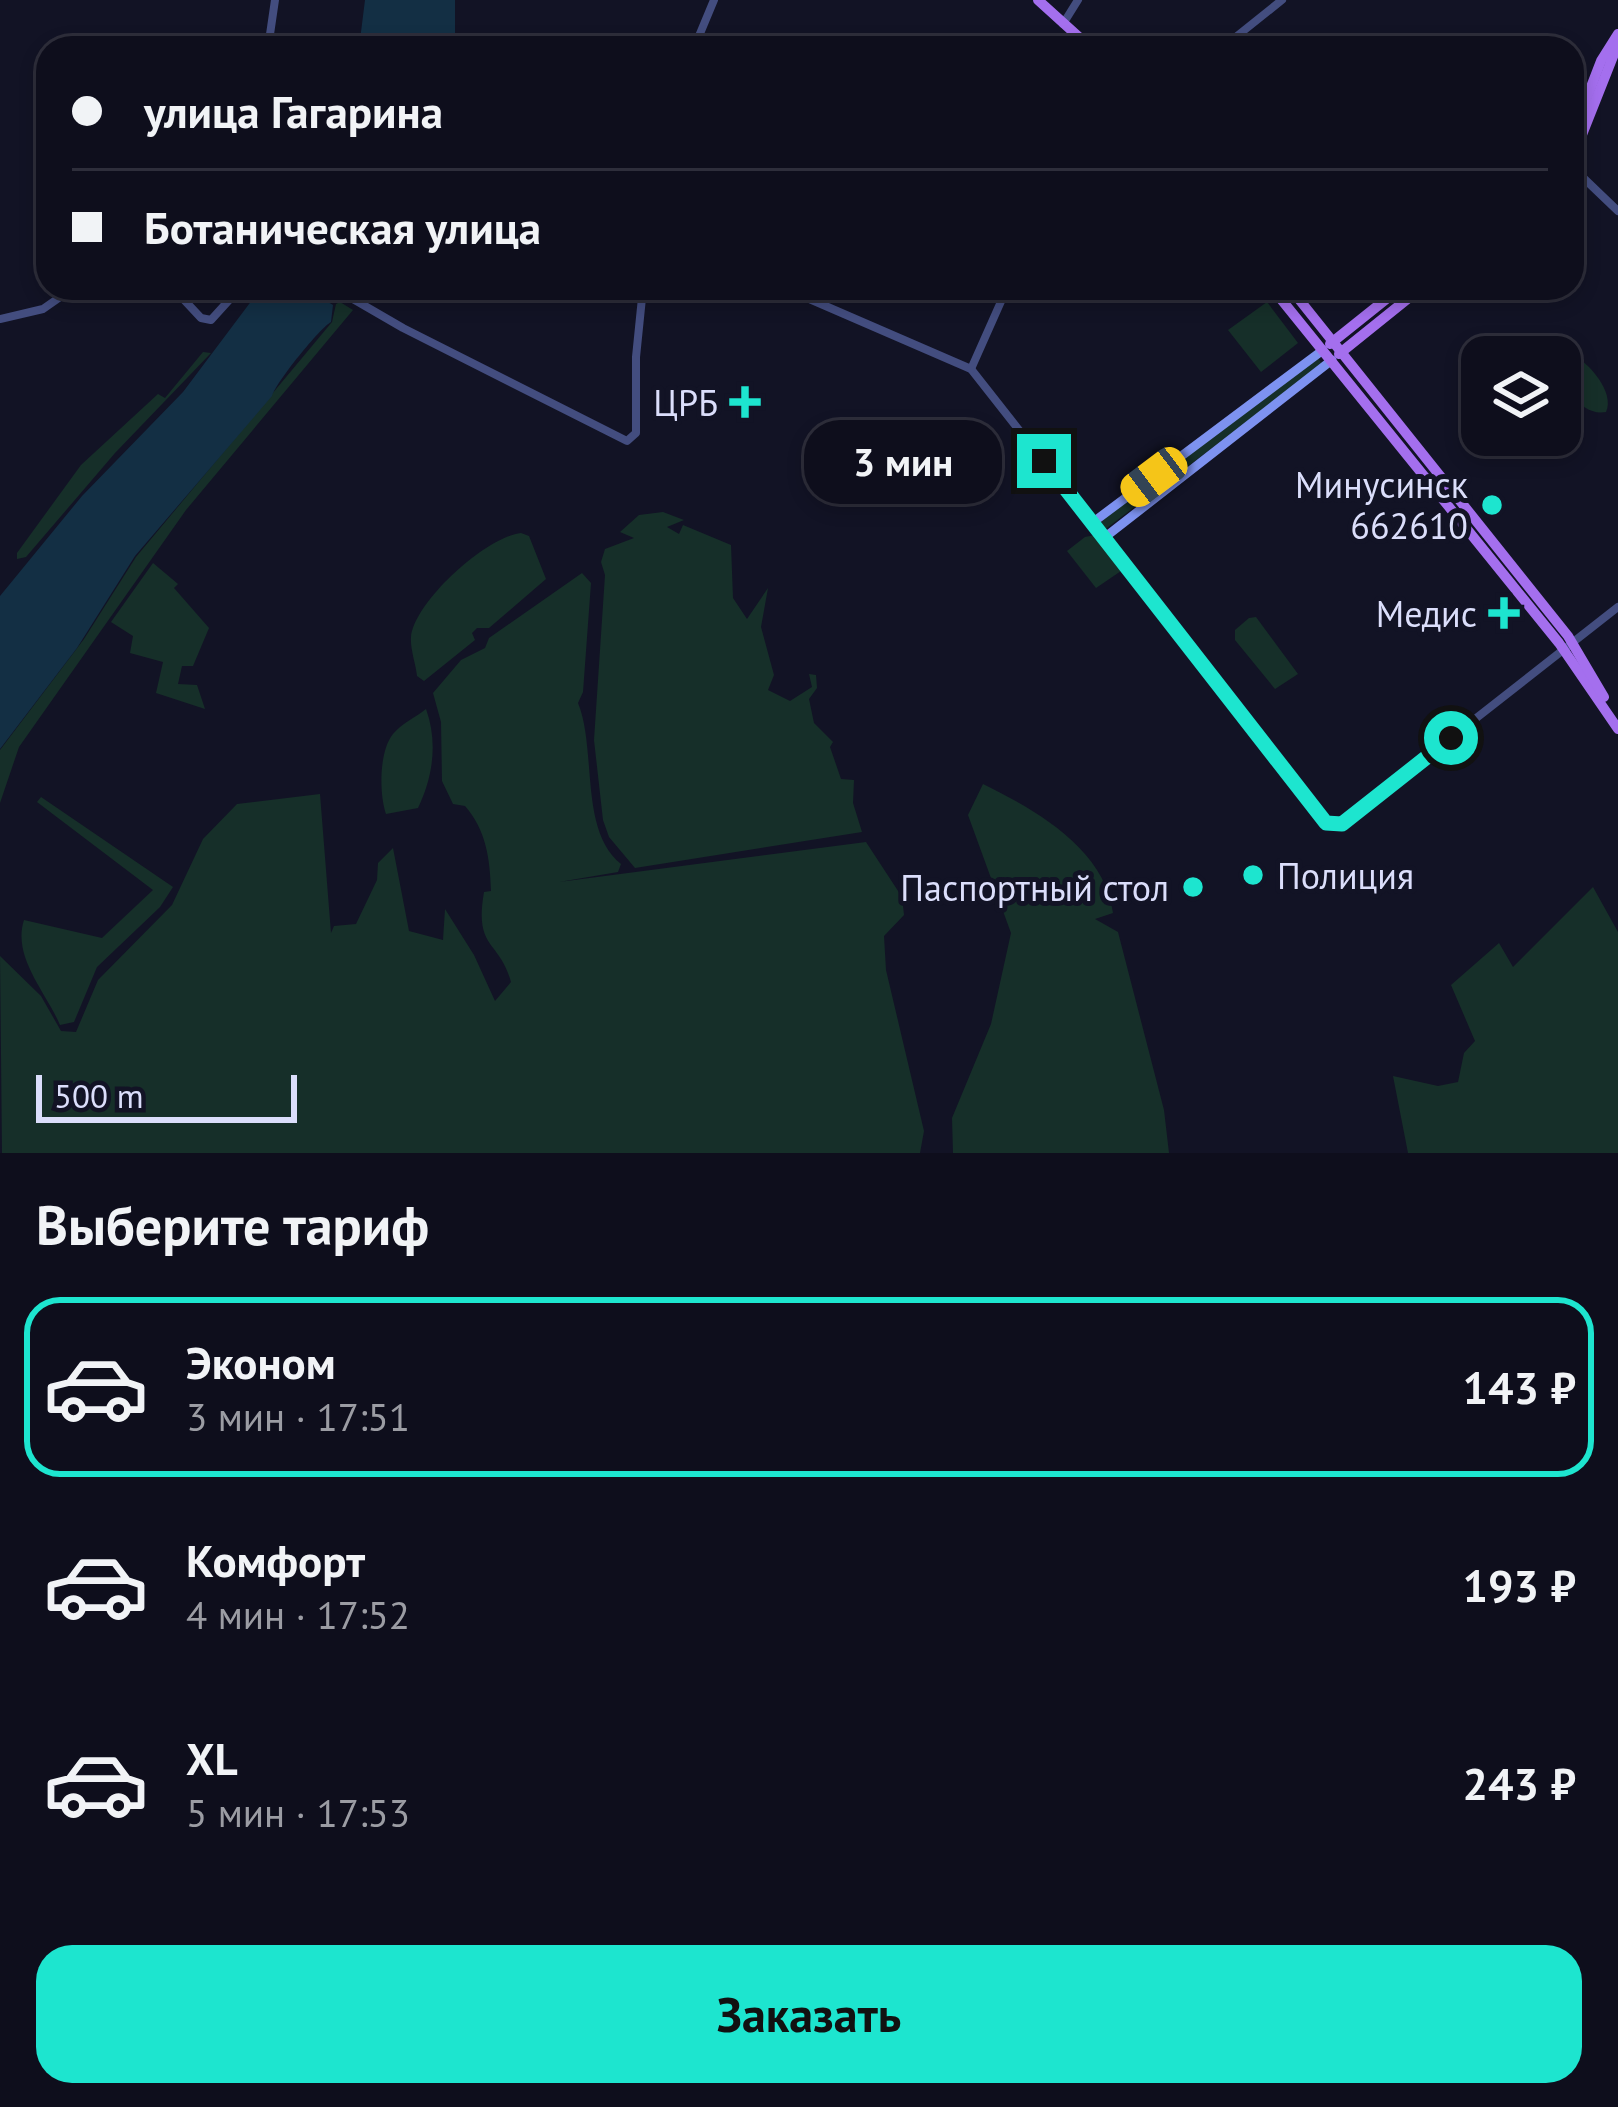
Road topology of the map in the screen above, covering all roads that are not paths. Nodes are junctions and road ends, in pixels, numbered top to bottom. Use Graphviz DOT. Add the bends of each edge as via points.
graph roads {
  1 [pos="275,0"];
  2 [pos="714,0"];
  3 [pos="1038,0"];
  4 [pos="1078,0"];
  5 [pos="1282,0"];
  6 [pos="1063,24"];
  7 [pos="1618,34"];
  8 [pos="270,36"];
  9 [pos="699,36"];
  10 [pos="1072,36"];
  11 [pos="1076,36"];
  12 [pos="1237,36"];
  13 [pos="1618,44"];
  14 [pos="1599,81"];
  15 [pos="1584,112"];
  16 [pos="1584,127"];
  17 [pos="1584,176"];
  18 [pos="1618,211"];
  19 [pos="56,300"];
  20 [pos="184,300"];
  21 [pos="229,300"];
  22 [pos="353,300"];
  23 [pos="642,300"];
  24 [pos="812,300"];
  25 [pos="1002,300"];
  26 [pos="1283,300"];
  27 [pos="1298,300"];
  28 [pos="1387,300"];
  29 [pos="1404,300"];
  30 [pos="0,319"];
  31 [pos="1332,351"];
  32 [pos="971,369"];
  33 [pos="1092,523"];
  34 [pos="1104,538"];
  35 [pos="1618,607"];
  36 [pos="1568,646"];
  37 [pos="1618,725"];
  1 -- 8 [label="street"];
  2 -- 9 [label="street"];
  3 -- 6 [label="main road"];
  4 -- 6 [label="street"];
  5 -- 12 [label="street"];
  6 -- 10 [label="main road"];
  6 -- 11 [label="main road"];
  7 -- 14 [label="main road"];
  13 -- 14 [label="main road"];
  14 -- 15 [label="main road"];
  14 -- 16 [label="main road"];
  17 -- 18 [label="street"];
  19 -- 30 [label="street"];
  20 -- 21 [label="street" via="211,320"];
  22 -- 23 [label="street" via="630,440"];
  24 -- 32 [label="street"];
  25 -- 32 [label="street"];
  26 -- 31 [label="main road"];
  27 -- 31 [label="main road"];
  28 -- 31 [label="main road"];
  29 -- 31 [label="main road"];
  31 -- 33 [label="main road"];
  31 -- 34 [label="main road"];
  31 -- 36 [label="main road"];
  32 -- 33 [label="street"];
  33 -- 34 [label="main road"];
  34 -- 36 [label="street" via="1333,826"];
  35 -- 36 [label="street"];
  36 -- 37 [label="main road"];
}
